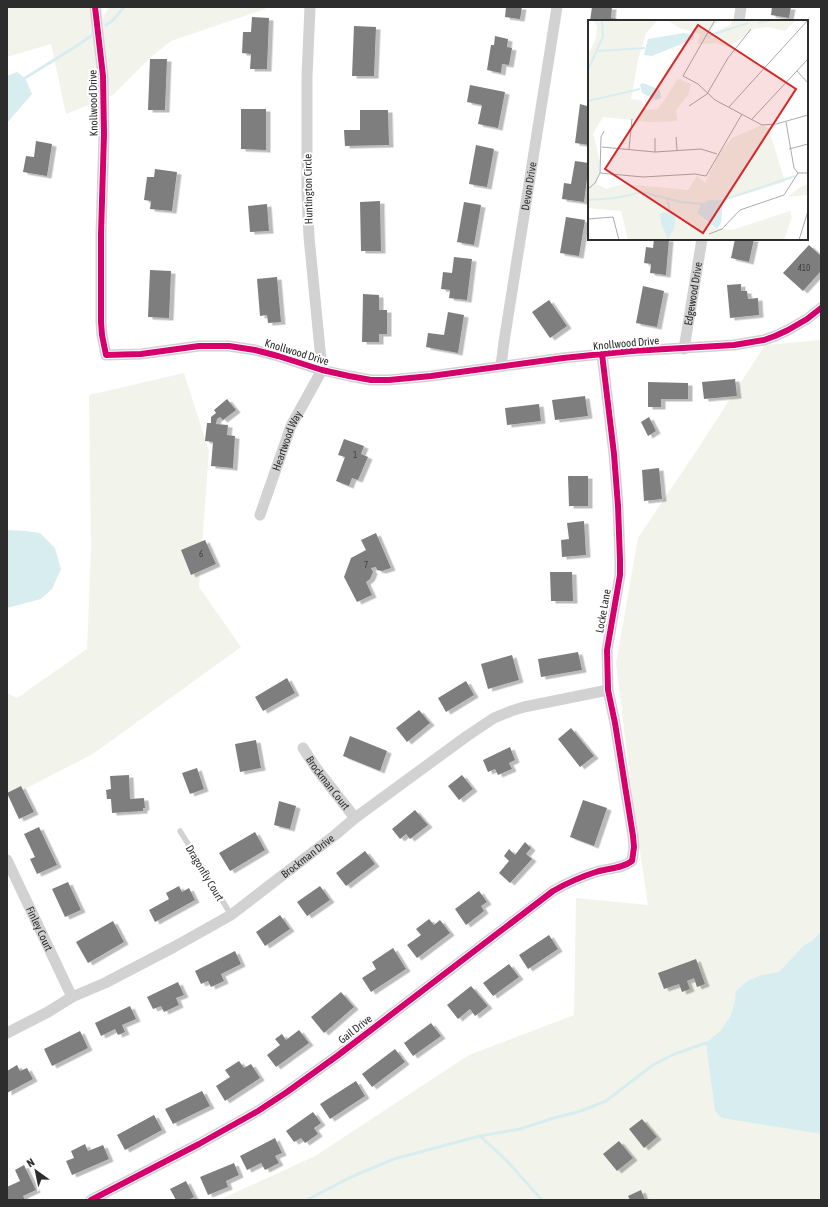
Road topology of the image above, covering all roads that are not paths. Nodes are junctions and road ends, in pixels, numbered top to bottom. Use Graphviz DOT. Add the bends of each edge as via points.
graph roads {
  1 [pos="95,7"];
  2 [pos="310,7"];
  3 [pos="557,7"];
  4 [pos="741,7"];
  5 [pos="739,20"];
  6 [pos="702,240"];
  7 [pos="821,308"];
  8 [pos="684,349"];
  9 [pos="602,354"];
  10 [pos="501,366"];
  11 [pos="322,370"];
  12 [pos="260,515"];
  13 [pos="608,690"];
  14 [pos="303,748"];
  15 [pos="355,818"];
  16 [pos="180,831"];
  17 [pos="7,860"];
  18 [pos="624,866"];
  19 [pos="231,915"];
  20 [pos="72,997"];
  21 [pos="7,1033"];
  22 [pos="91,1200"];
  1 -- 11 [label="street, Knollwood Drive" via="103,76 101,322 106,355 141,354 198,346 229,346 255,350"];
  2 -- 11 [label="street, Huntington Circle" via="307,76 309,237"];
  3 -- 10 [label="street, Devon Drive"];
  4 -- 5 [label="street"];
  6 -- 8 [label="street, Edgewood Drive"];
  7 -- 8 [label="street, Knollwood Drive" via="788,330 764,340"];
  8 -- 9 [label="street, Knollwood Drive"];
  9 -- 10 [label="street, Knollwood Drive"];
  9 -- 13 [label="street, Locke Lane" via="618,506 620,560 620,575 607,650"];
  10 -- 11 [label="street, Knollwood Drive" via="389,380 371,380"];
  11 -- 12 [label="street, Heartwood Way" via="292,426"];
  13 -- 15 [label="street, Brockman Drive" via="524,707 494,718"];
  13 -- 18 [label="street, Locke Lane" via="634,847 632,860"];
  14 -- 15 [label="street, Brockman Court"];
  15 -- 19 [label="street, Brockman Drive"];
  16 -- 19 [label="lane, Dragonfly Court"];
  17 -- 20 [label="street, Finley Court"];
  18 -- 22 [label="street, Gail Drive" via="582,877 553,891 287,1092 258,1111"];
  19 -- 20 [label="street, Brockman Drive" via="105,983"];
  20 -- 21 [label="street, Brockman Drive"];
}
